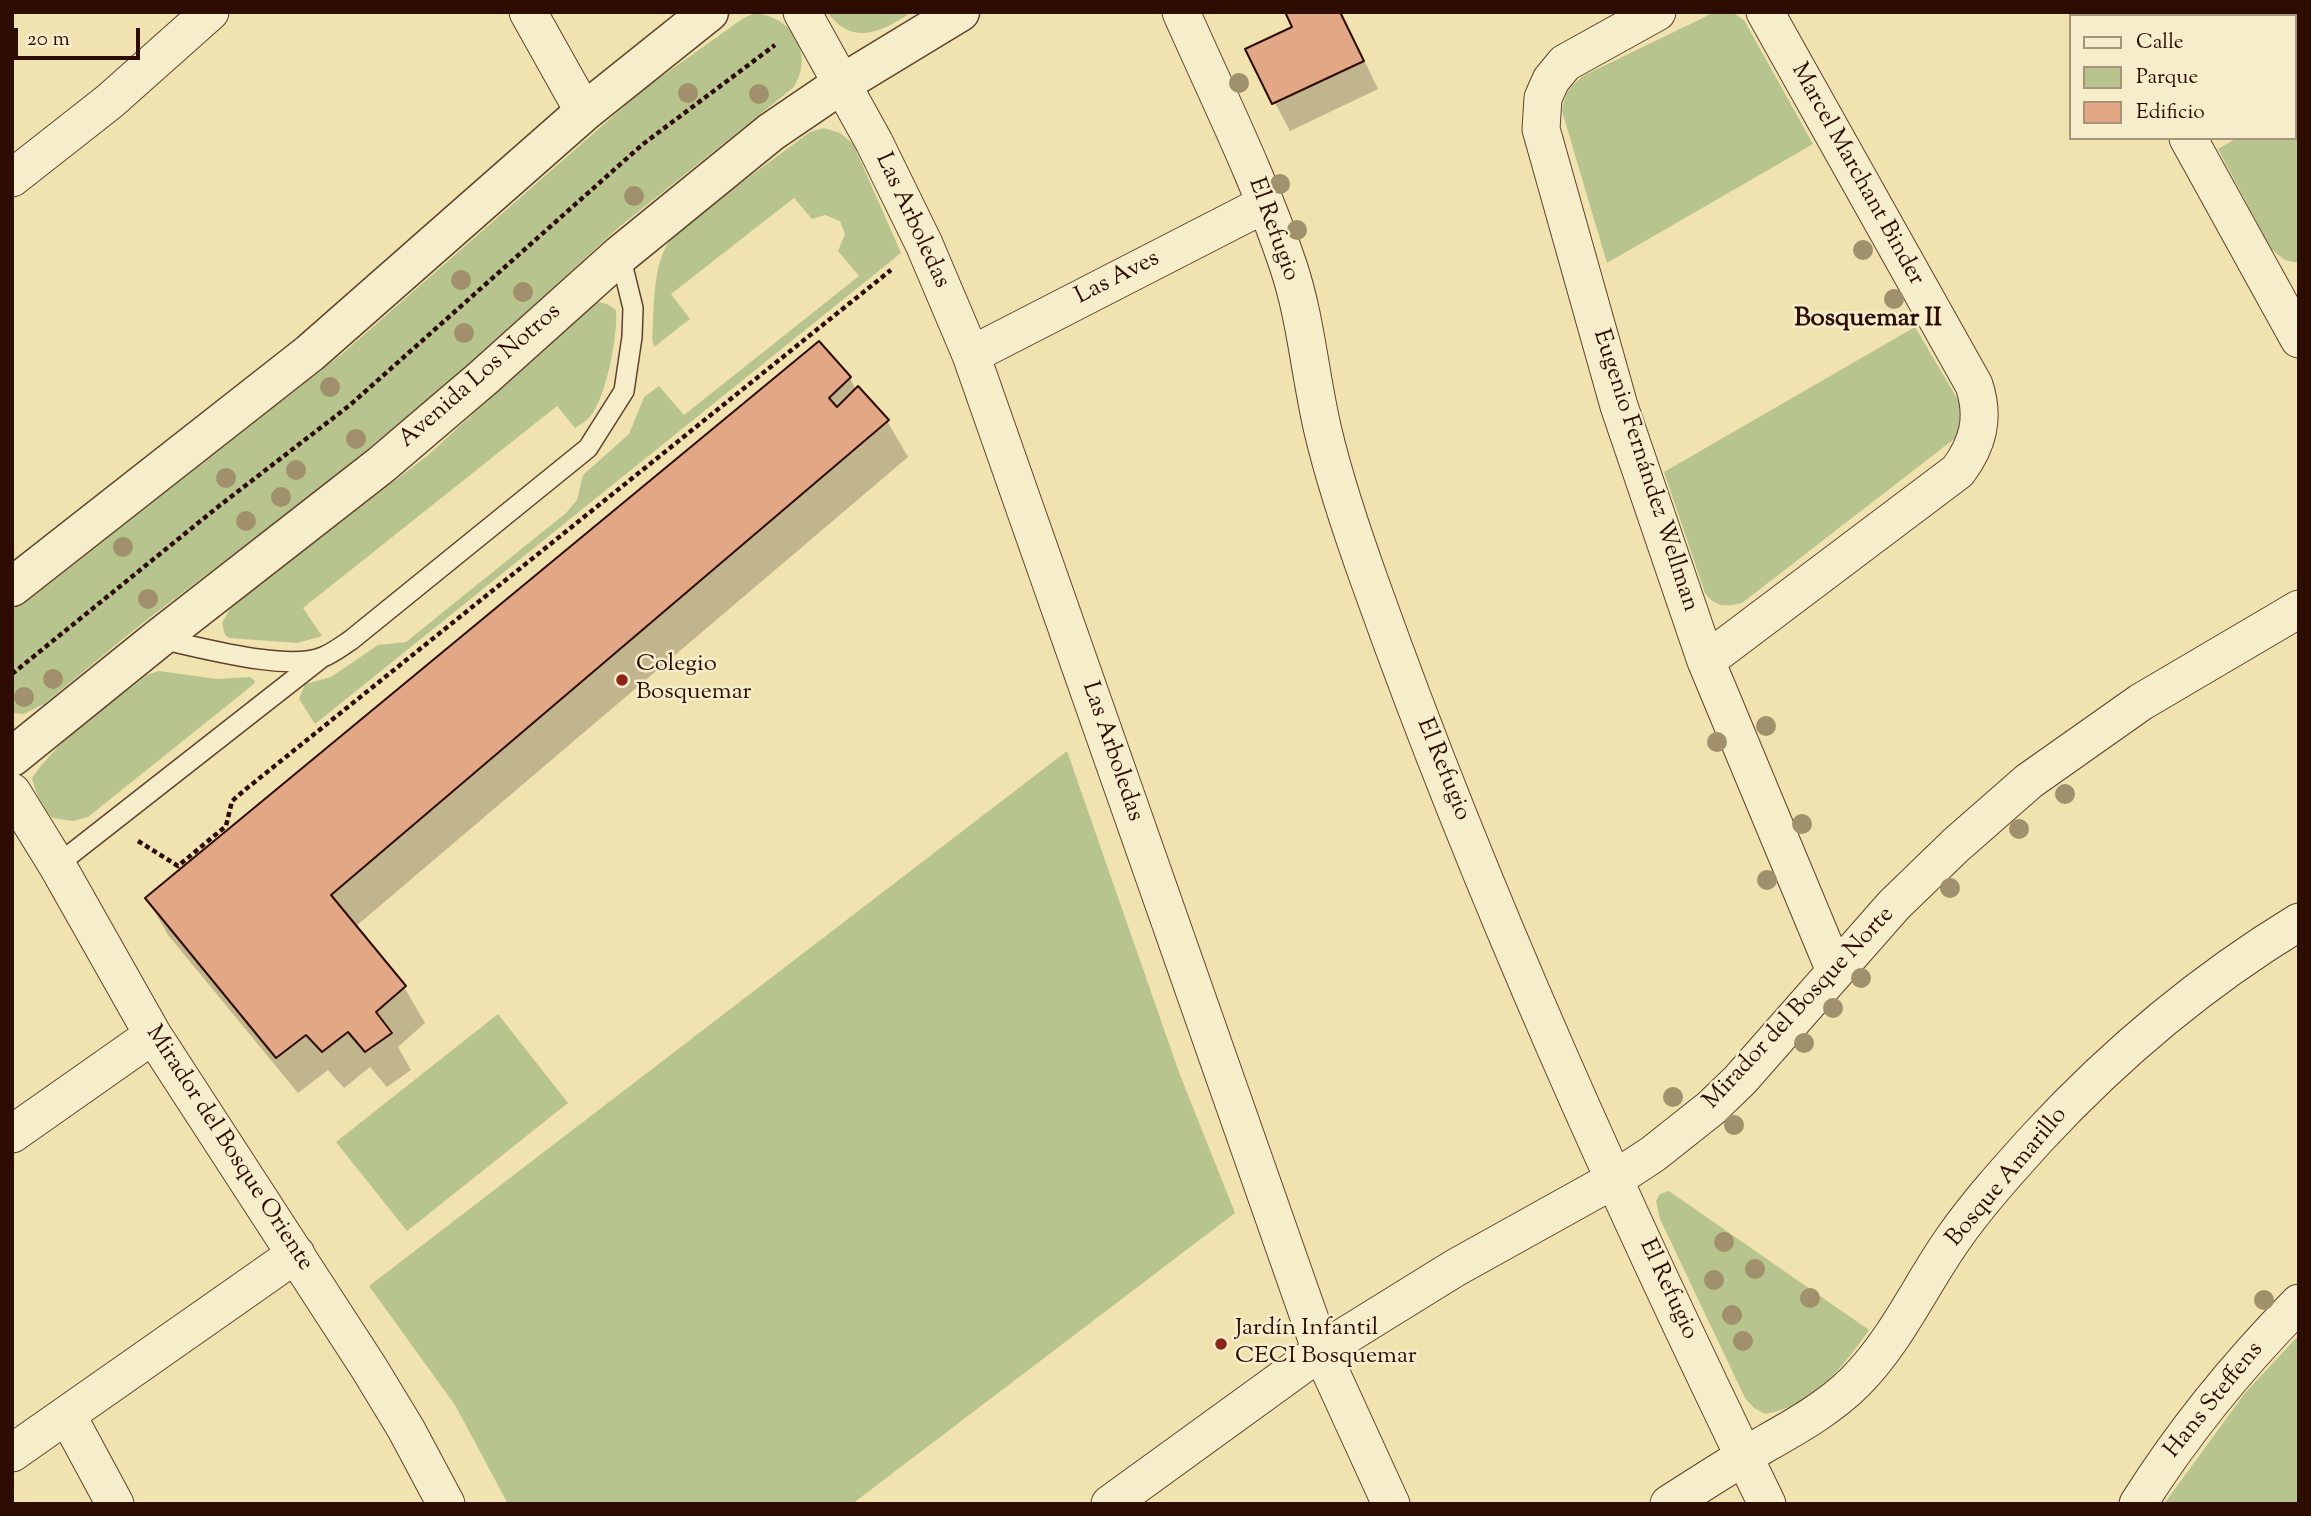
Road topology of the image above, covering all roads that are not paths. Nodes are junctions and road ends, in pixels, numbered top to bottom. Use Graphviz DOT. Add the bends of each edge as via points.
graph roads {
  1 [pos="210,12"];
  2 [pos="528,12"];
  3 [pos="709,12"];
  4 [pos="960,12"];
  5 [pos="1181,12"];
  6 [pos="1657,12"];
  7 [pos="1765,12"];
  8 [pos="805,18"];
  9 [pos="843,83"];
  10 [pos="584,113"];
  11 [pos="2189,140"];
  12 [pos="12,178"];
  13 [pos="1265,204"];
  14 [pos="620,255"];
  15 [pos="2286,291"];
  16 [pos="2299,339"];
  17 [pos="971,355"];
  18 [pos="12,587"];
  19 [pos="2299,609"];
  20 [pos="158,639"];
  21 [pos="321,658"];
  22 [pos="1706,661"];
  23 [pos="12,757"];
  24 [pos="12,792"];
  25 [pos="58,865"];
  26 [pos="2296,933"];
  27 [pos="1835,971"];
  28 [pos="153,1035"];
  29 [pos="12,1134"];
  30 [pos="1615,1180"];
  31 [pos="296,1254"];
  32 [pos="2299,1303"];
  33 [pos="1321,1351"];
  34 [pos="67,1415"];
  35 [pos="12,1453"];
  36 [pos="1744,1457"];
  37 [pos="115,1504"];
  38 [pos="446,1504"];
  39 [pos="1110,1504"];
  40 [pos="1391,1504"];
  41 [pos="1669,1504"];
  42 [pos="1767,1504"];
  43 [pos="2138,1504"];
  1 -- 12 [label="street" via="110,101"];
  2 -- 10 [label="street"];
  3 -- 10 [label="street"];
  4 -- 9 [label="street, Avenida Los Notros"];
  5 -- 13 [label="street, El Refugio"];
  6 -- 22 [label="street, Eugenio Fernández Wellman" via="1565,63 1543,98 1541,129 1623,417"];
  7 -- 22 [label="street, Marcel Marchant Binder" via="1975,385 1980,417 1978,437 1958,471"];
  8 -- 9 [label="street, Las Arboledas"];
  9 -- 14 [label="street, Avenida Los Notros" via="771,132"];
  9 -- 17 [label="street, Las Arboledas" via="924,244"];
  10 -- 18 [label="street" via="310,353"];
  11 -- 15 [label="street"];
  13 -- 17 [label="street, Las Aves"];
  13 -- 30 [label="street, El Refugio" via="1289,268 1324,434 1370,582 1512,946"];
  14 -- 20 [label="street, Avenida Los Notros" via="381,465"];
  14 -- 21 [label="lane" via="633,308 624,391 588,448 351,640"];
  15 -- 16 [label="street"];
  17 -- 33 [label="street, Las Arboledas"];
  19 -- 27 [label="street, Mirador del Bosque Norte" via="2141,702 2029,781 1903,897"];
  20 -- 21 [label="lane" via="262,659"];
  20 -- 23 [label="street, Avenida Los Notros"];
  21 -- 25 [label="lane"];
  22 -- 27 [label="street, Eugenio Fernández Wellman"];
  24 -- 25 [label="street, Mirador del Bosque Oriente"];
  25 -- 28 [label="street, Mirador del Bosque Oriente"];
  26 -- 36 [label="street, Bosque Amarillo" via="2200,989 2068,1105 2008,1169 1954,1238 1881,1353 1854,1383"];
  27 -- 30 [label="street, Mirador del Bosque Norte" via="1711,1108"];
  28 -- 29 [label="street"];
  28 -- 31 [label="street, Mirador del Bosque Oriente"];
  30 -- 33 [label="street, Mirador del Bosque Norte" via="1455,1268"];
  30 -- 36 [label="street, El Refugio"];
  31 -- 34 [label="street"];
  31 -- 38 [label="street, Mirador del Bosque Oriente" via="406,1429"];
  32 -- 43 [label="street, Hans Steffens" via="2214,1399"];
  33 -- 39 [label="street, Mirador del Bosque Norte"];
  33 -- 40 [label="street, Las Arboledas"];
  34 -- 35 [label="street"];
  34 -- 37 [label="street"];
  36 -- 41 [label="street, Bosque Amarillo"];
  36 -- 42 [label="street, El Refugio"];
}
